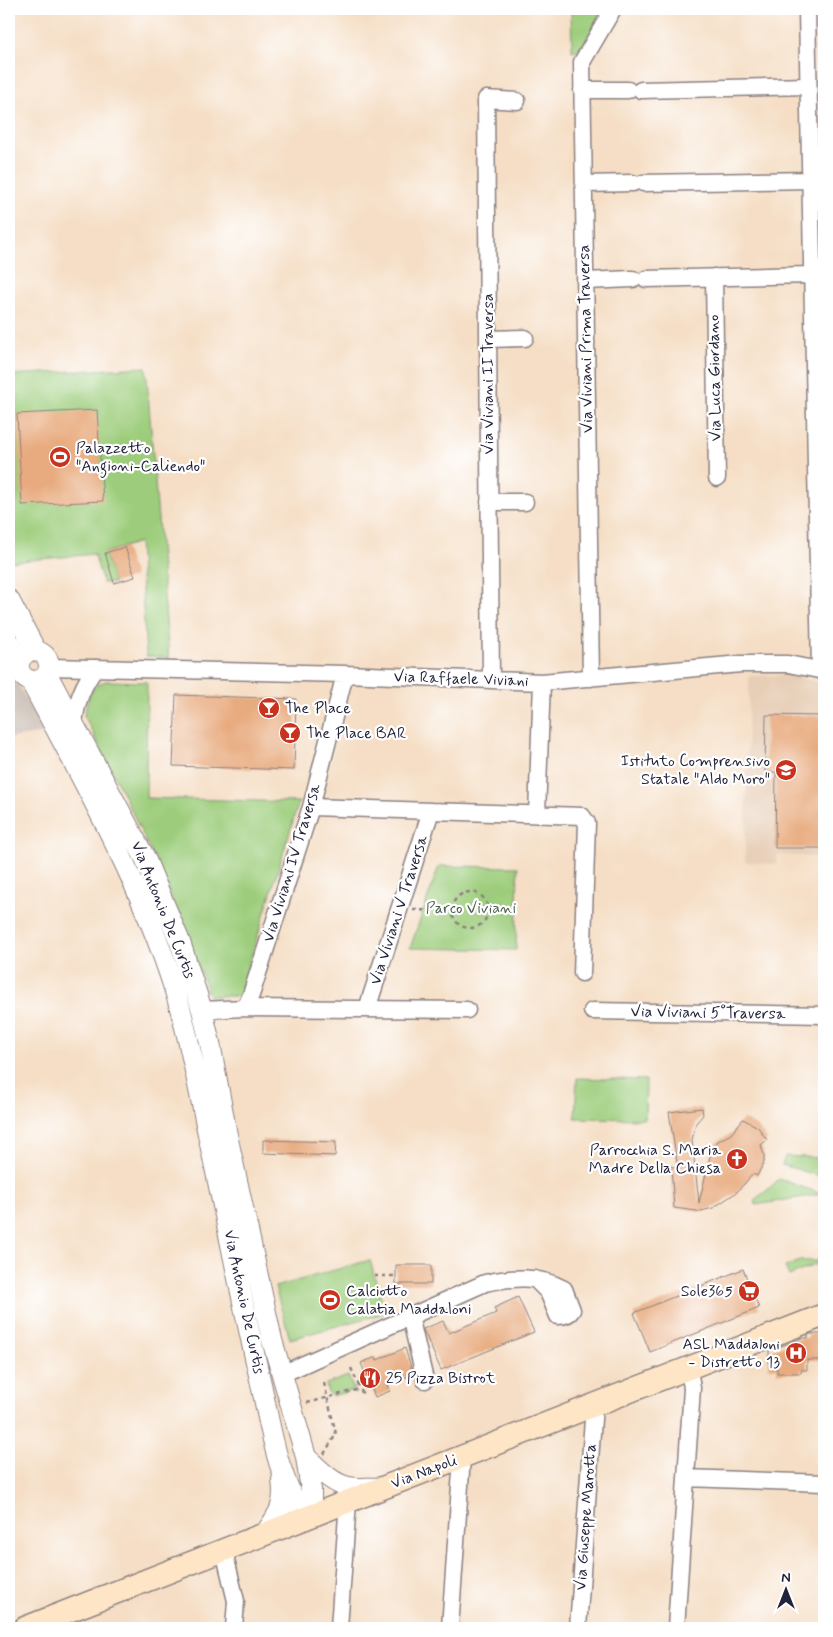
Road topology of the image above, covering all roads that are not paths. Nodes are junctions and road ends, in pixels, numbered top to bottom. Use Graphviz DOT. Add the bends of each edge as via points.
graph roads {
  1 [pos="613,9"];
  2 [pos="807,9"];
  3 [pos="808,86"];
  4 [pos="582,90"];
  5 [pos="517,101"];
  6 [pos="817,134"];
  7 [pos="810,180"];
  8 [pos="584,184"];
  9 [pos="812,274"];
  10 [pos="714,277"];
  11 [pos="586,281"];
  12 [pos="525,338"];
  13 [pos="488,339"];
  14 [pos="717,478"];
  15 [pos="489,502"];
  16 [pos="525,502"];
  17 [pos="9,600"];
  18 [pos="9,642"];
  19 [pos="96,668"];
  20 [pos="29,670"];
  21 [pos="822,670"];
  22 [pos="345,674"];
  23 [pos="592,678"];
  24 [pos="491,680"];
  25 [pos="542,682"];
  26 [pos="74,724"];
  27 [pos="310,808"];
  28 [pos="431,811"];
  29 [pos="537,814"];
  30 [pos="582,973"];
  31 [pos="245,1008"];
  32 [pos="202,1010"];
  33 [pos="367,1010"];
  34 [pos="467,1010"];
  35 [pos="592,1011"];
  36 [pos="824,1015"];
  37 [pos="218,1136"];
  38 [pos="535,1279"];
  39 [pos="824,1315"];
  40 [pos="410,1316"];
  41 [pos="689,1369"];
  42 [pos="282,1374"];
  43 [pos="425,1380"];
  44 [pos="594,1405"];
  45 [pos="314,1457"];
  46 [pos="462,1457"];
  47 [pos="280,1466"];
  48 [pos="686,1478"];
  49 [pos="824,1483"];
  50 [pos="384,1488"];
  51 [pos="348,1501"];
  52 [pos="306,1518"];
  53 [pos="264,1535"];
  54 [pos="224,1550"];
  55 [pos="25,1628"];
  56 [pos="234,1628"];
  57 [pos="340,1628"];
  58 [pos="450,1628"];
  59 [pos="578,1628"];
  60 [pos="676,1628"];
  1 -- 4 [label="street, Via Viviani Prima Traversa" via="582,62"];
  2 -- 3 [label="street"];
  3 -- 4 [label="street"];
  3 -- 6 [label="street"];
  4 -- 8 [label="street, Via Viviani Prima Traversa"];
  5 -- 13 [label="street, Via Viviani II Traversa" via="486,99"];
  6 -- 7 [label="street"];
  7 -- 8 [label="street"];
  7 -- 9 [label="street"];
  8 -- 11 [label="street, Via Viviani Prima Traversa"];
  9 -- 10 [label="street"];
  9 -- 21 [label="street"];
  10 -- 11 [label="street"];
  10 -- 14 [label="street, Via Luca Giordano"];
  11 -- 23 [label="street, Via Viviani Prima Traversa"];
  12 -- 13 [label="street"];
  13 -- 15 [label="street, Via Viviani II Traversa"];
  15 -- 16 [label="street"];
  15 -- 24 [label="street, Via Viviani II Traversa"];
  17 -- 20 [label="street, Via Antonio De Curtis" via="36,650 46,656"];
  18 -- 20 [label="street, Via Antonio De Curtis"];
  19 -- 20 [label="street, Via Raffaele Viviani"];
  19 -- 22 [label="street, Via Raffaele Viviani"];
  19 -- 26 [label="street" via="87,679 76,707"];
  20 -- 26 [label="street, Via Antonio De Curtis"];
  20 -- 37 [label="street, Via Antonio De Curtis" via="113,837 159,944"];
  21 -- 23 [label="street, Via Raffaele Viviani" via="788,664 741,664"];
  22 -- 24 [label="street, Via Raffaele Viviani"];
  22 -- 27 [label="street, Via Viviani IV Traversa"];
  23 -- 25 [label="street, Via Raffaele Viviani"];
  24 -- 25 [label="street, Via Raffaele Viviani"];
  25 -- 29 [label="street"];
  26 -- 32 [label="street, Via Antonio De Curtis" via="145,858 180,942"];
  27 -- 28 [label="street, Via Viviani V Traversa"];
  27 -- 31 [label="street, Via Viviani IV Traversa"];
  28 -- 29 [label="street, Via Viviani V Traversa"];
  28 -- 33 [label="street, Via Viviani V Traversa"];
  29 -- 30 [label="street, Via Viviani V Traversa" via="582,816 587,823"];
  31 -- 32 [label="street"];
  31 -- 33 [label="street"];
  32 -- 37 [label="street, Via Antonio De Curtis" via="210,1043"];
  33 -- 34 [label="street"];
  35 -- 36 [label="street, Via Viviani 5°Traversa"];
  37 -- 42 [label="street, Via Antonio De Curtis"];
  37 -- 47 [label="street, Via Antonio De Curtis" via="252,1342"];
  38 -- 40 [label="street" via="485,1283"];
  39 -- 41 [label="main road, Via Napoli"];
  40 -- 42 [label="street"];
  40 -- 43 [label="street"];
  41 -- 44 [label="main road, Via Napoli"];
  41 -- 48 [label="street" via="692,1388"];
  42 -- 45 [label="street, Via Antonio De Curtis" via="291,1407"];
  44 -- 46 [label="main road, Via Napoli"];
  44 -- 59 [label="street, Via Giuseppe Marotta"];
  45 -- 50 [label="street" via="331,1479 340,1484"];
  45 -- 52 [label="street, Via Antonio De Curtis"];
  46 -- 50 [label="main road, Via Napoli"];
  46 -- 58 [label="street"];
  47 -- 52 [label="street, Via Antonio De Curtis" via="291,1494"];
  47 -- 53 [label="street, Via Antonio De Curtis" via="284,1494 282,1508"];
  48 -- 49 [label="street"];
  48 -- 60 [label="street"];
  50 -- 51 [label="main road, Via Napoli"];
  51 -- 52 [label="main road, Via Napoli"];
  51 -- 57 [label="street"];
  52 -- 53 [label="main road, Via Napoli"];
  53 -- 54 [label="main road, Via Napoli"];
  54 -- 55 [label="main road, Via Napoli"];
  54 -- 56 [label="street" via="236,1601"];
}
